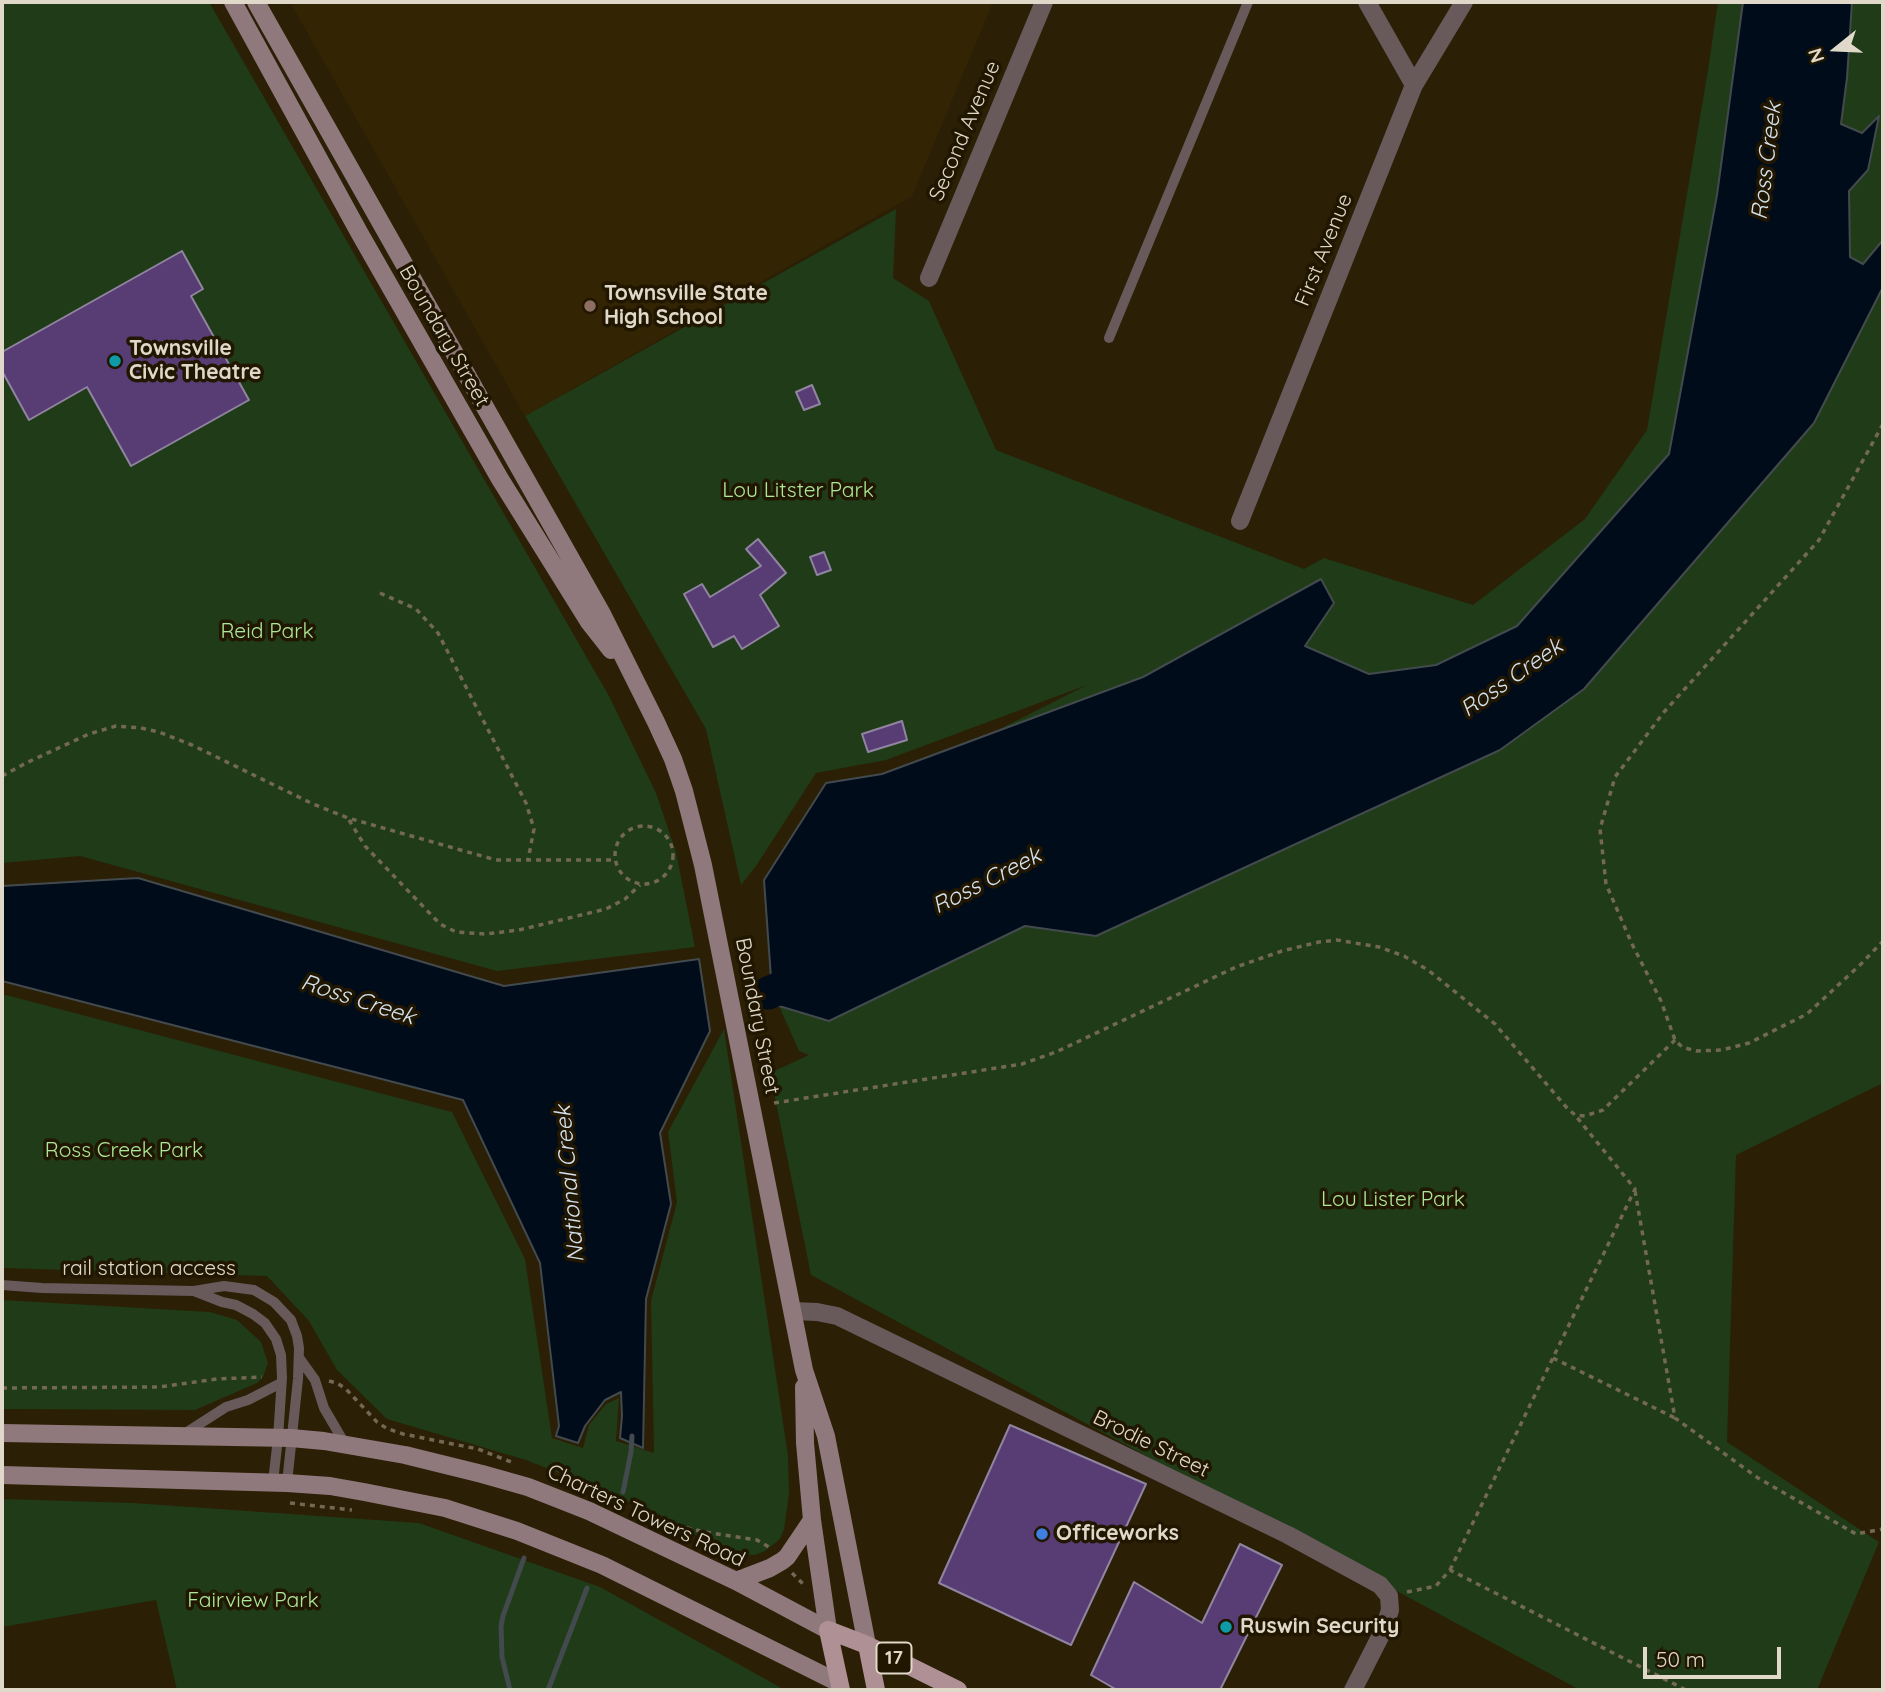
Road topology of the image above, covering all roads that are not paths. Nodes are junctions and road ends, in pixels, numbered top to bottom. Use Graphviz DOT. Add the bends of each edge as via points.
graph roads {
  1 [pos="233,2"];
  2 [pos="256,2"];
  3 [pos="1044,2"];
  4 [pos="1248,2"];
  5 [pos="1367,2"];
  6 [pos="1464,2"];
  7 [pos="1414,85"];
  8 [pos="929,278"];
  9 [pos="1109,338"];
  10 [pos="1240,522"];
  11 [pos="634,681"];
  12 [pos="2,1284"];
  13 [pos="194,1291"];
  14 [pos="793,1311"];
  15 [pos="300,1359"];
  16 [pos="804,1370"];
  17 [pos="281,1384"];
  18 [pos="2,1433"];
  19 [pos="181,1436"];
  20 [pos="285,1438"];
  21 [pos="346,1445"];
  22 [pos="2,1475"];
  23 [pos="280,1482"];
  24 [pos="812,1520"];
  25 [pos="736,1581"];
  26 [pos="828,1630"];
  27 [pos="867,1645"];
  28 [pos="844,1688"];
  29 [pos="876,1690"];
  30 [pos="958,1690"];
  31 [pos="1353,1690"];
  1 -- 11 [label="main road, Boundary Street" via="500,480 589,622"];
  2 -- 11 [label="main road, Boundary Street" via="533,490"];
  3 -- 8 [label="street, Second Avenue"];
  4 -- 9 [label="lane"];
  5 -- 7 [label="street"];
  6 -- 7 [label="street, First Avenue"];
  7 -- 10 [label="street, First Avenue"];
  11 -- 14 [label="main road, Boundary Street" via="673,759 698,844"];
  12 -- 13 [label="lane, rail station access"];
  13 -- 15 [label="lane, rail station access" via="242,1287 274,1301 295,1329"];
  13 -- 17 [label="lane" via="236,1305 265,1323 281,1355"];
  14 -- 16 [label="main road, Boundary Street"];
  14 -- 31 [label="street, Brodie Street" via="837,1316 1289,1535 1380,1585 1389,1596 1390,1610"];
  15 -- 20 [label="lane, rail station access"];
  15 -- 21 [label="lane"];
  16 -- 24 [label="main road, Boundary Street"];
  16 -- 27 [label="main road, Boundary Street" via="826,1436"];
  17 -- 19 [label="lane" via="226,1407"];
  17 -- 20 [label="lane"];
  18 -- 19 [label="main road, Charters Towers Road / 17"];
  19 -- 20 [label="main road, Charters Towers Road / 17"];
  20 -- 21 [label="main road, Charters Towers Road / 17"];
  20 -- 23 [label="lane"];
  21 -- 25 [label="main road, Charters Towers Road / 17" via="405,1455 528,1487"];
  22 -- 23 [label="main road"];
  23 -- 28 [label="main road" via="402,1499 507,1527 602,1564"];
  24 -- 25 [label="main road" via="787,1557"];
  24 -- 26 [label="main road, Boundary Street"];
  25 -- 26 [label="main road, Charters Towers Road / 17"];
  26 -- 27 [label="main road, Charters Towers Road / 17"];
  26 -- 28 [label="main road"];
  27 -- 29 [label="main road"];
  27 -- 30 [label="main road, Charters Towers Road / 17"];
}
